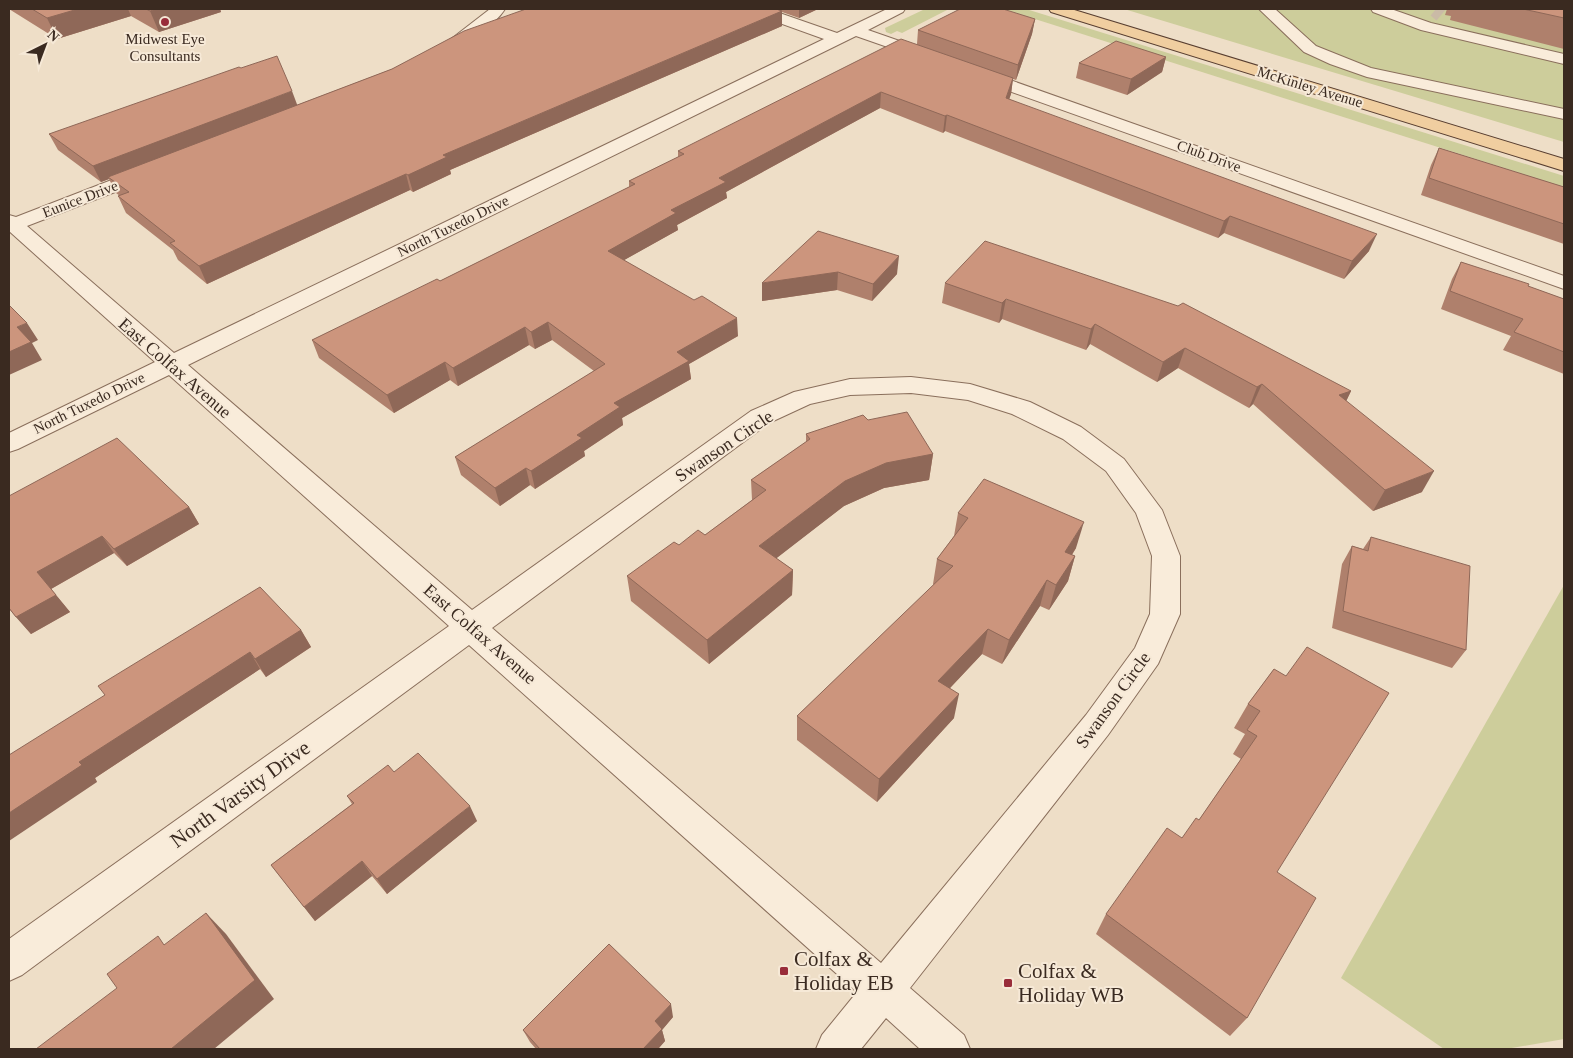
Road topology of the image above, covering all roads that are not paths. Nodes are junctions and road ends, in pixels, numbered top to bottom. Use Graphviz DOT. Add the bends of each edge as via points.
graph roads {
  1 [pos="498,9"];
  2 [pos="754,9"];
  3 [pos="898,9"];
  4 [pos="1056,9"];
  5 [pos="1266,9"];
  6 [pos="1378,9"];
  7 [pos="1442,14"];
  8 [pos="1429,28"];
  9 [pos="846,34"];
  10 [pos="440,53"];
  11 [pos="1564,59"];
  12 [pos="1564,114"];
  13 [pos="1564,165"];
  14 [pos="161,168"];
  15 [pos="11,223"];
  16 [pos="1564,283"];
  17 [pos="170,364"];
  18 [pos="9,443"];
  19 [pos="470,625"];
  20 [pos="9,962"];
  21 [pos="883,991"];
  22 [pos="836,1049"];
  23 [pos="950,1049"];
  1 -- 10 [label="street"];
  2 -- 9 [label="street, Club Drive"];
  3 -- 9 [label="street, North Tuxedo Drive"];
  4 -- 13 [label="main road, McKinley Avenue"];
  5 -- 12 [label="street" via="1310,49 1367,72"];
  6 -- 8 [label="street"];
  7 -- 8 [label="street"];
  8 -- 11 [label="street"];
  9 -- 16 [label="street, Club Drive" via="953,65"];
  9 -- 17 [label="street, North Tuxedo Drive"];
  14 -- 15 [label="street, Eunice Drive"];
  15 -- 17 [label="street, East Colfax Avenue"];
  17 -- 18 [label="street, North Tuxedo Drive"];
  17 -- 19 [label="street, East Colfax Avenue"];
  19 -- 20 [label="street, North Varsity Drive"];
  19 -- 21 [label="street, East Colfax Avenue"];
  19 -- 21 [label="street, Swanson Circle" via="760,418 803,398 850,387 893,385 970,392 1021,408 1072,433 1115,465 1148,510 1166,556 1165,614 1147,655 1097,725"];
  21 -- 22 [label="street, Swanson Circle"];
  21 -- 23 [label="street, East Colfax Avenue"];
}
